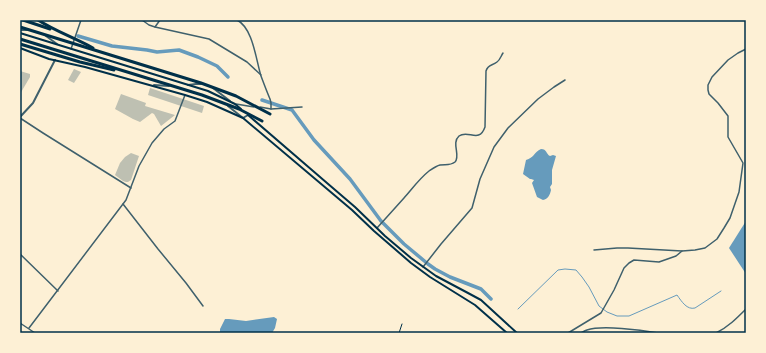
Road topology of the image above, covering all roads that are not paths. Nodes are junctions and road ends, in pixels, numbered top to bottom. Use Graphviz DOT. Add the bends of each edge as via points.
graph roads {
  1 [pos="23,20"];
  2 [pos="38,20"];
  3 [pos="81,20"];
  4 [pos="142,20"];
  5 [pos="160,20"];
  6 [pos="237,20"];
  7 [pos="20,27"];
  8 [pos="155,27"];
  9 [pos="20,32"];
  10 [pos="63,34"];
  11 [pos="20,39"];
  12 [pos="20,44"];
  13 [pos="58,45"];
  14 [pos="20,48"];
  15 [pos="71,49"];
  16 [pos="746,49"];
  17 [pos="99,51"];
  18 [pos="503,53"];
  19 [pos="55,60"];
  20 [pos="261,75"];
  21 [pos="139,76"];
  22 [pos="565,80"];
  23 [pos="152,85"];
  24 [pos="187,85"];
  25 [pos="186,95"];
  26 [pos="235,104"];
  27 [pos="302,107"];
  28 [pos="270,109"];
  29 [pos="229,113"];
  30 [pos="248,114"];
  31 [pos="270,114"];
  32 [pos="20,117"];
  33 [pos="243,118"];
  34 [pos="262,121"];
  35 [pos="131,188"];
  36 [pos="123,204"];
  37 [pos="377,228"];
  38 [pos="594,250"];
  39 [pos="682,251"];
  40 [pos="20,254"];
  41 [pos="423,267"];
  42 [pos="58,291"];
  43 [pos="203,306"];
  44 [pos="746,309"];
  45 [pos="20,323"];
  46 [pos="29,328"];
  47 [pos="35,333"];
  48 [pos="508,333"];
  49 [pos="517,333"];
  50 [pos="568,333"];
  51 [pos="581,333"];
  52 [pos="658,333"];
  53 [pos="716,333"];
  1 -- 10 [label="highway"];
  2 -- 10 [label="highway"];
  3 -- 15 [label="street"];
  4 -- 8 [label="street"];
  5 -- 8 [label="street"];
  6 -- 20 [label="street" via="242,22 252,39"];
  7 -- 17 [label="highway"];
  8 -- 20 [label="street" via="208,39 247,62"];
  9 -- 13 [label="main road"];
  9 -- 13 [label="street" via="38,32"];
  10 -- 17 [label="highway"];
  11 -- 21 [label="highway"];
  12 -- 21 [label="highway"];
  13 -- 15 [label="main road"];
  14 -- 19 [label="main road"];
  15 -- 24 [label="main road"];
  16 -- 39 [label="street" via="728,60 708,85 709,94 728,116 728,137 743,163 730,218 717,239 705,248"];
  17 -- 31 [label="highway" via="213,87"];
  18 -- 37 [label="street" via="486,71 484,131 476,136 460,136 457,139 457,158 454,163 439,165 430,170"];
  19 -- 23 [label="main road"];
  19 -- 32 [label="street" via="33,103"];
  20 -- 28 [label="street" via="270,99"];
  21 -- 34 [label="highway" via="223,103"];
  22 -- 41 [label="street" via="538,99 508,128 491,153 472,208"];
  23 -- 25 [label="main road"];
  23 -- 33 [label="street" via="171,87 210,98 230,107"];
  24 -- 26 [label="main road" via="208,91"];
  24 -- 26 [label="street" via="211,87"];
  25 -- 29 [label="main road"];
  25 -- 35 [label="street" via="175,120 152,143 139,166"];
  26 -- 28 [label="street"];
  26 -- 29 [label="main road"];
  26 -- 30 [label="main road"];
  27 -- 28 [label="street"];
  29 -- 33 [label="main road"];
  30 -- 33 [label="street"];
  30 -- 37 [label="main road"];
  32 -- 35 [label="street"];
  33 -- 48 [label="main road" via="411,263 476,305"];
  35 -- 36 [label="street"];
  36 -- 42 [label="street"];
  36 -- 43 [label="street"];
  37 -- 41 [label="main road"];
  38 -- 39 [label="street" via="628,248"];
  39 -- 50 [label="street" via="659,262 634,260 629,263 601,313"];
  40 -- 42 [label="street"];
  41 -- 49 [label="main road" via="481,300"];
  42 -- 46 [label="street"];
  44 -- 53 [label="street" via="732,323"];
  45 -- 46 [label="street"];
  46 -- 47 [label="street"];
  51 -- 52 [label="street" via="602,328"];
}
